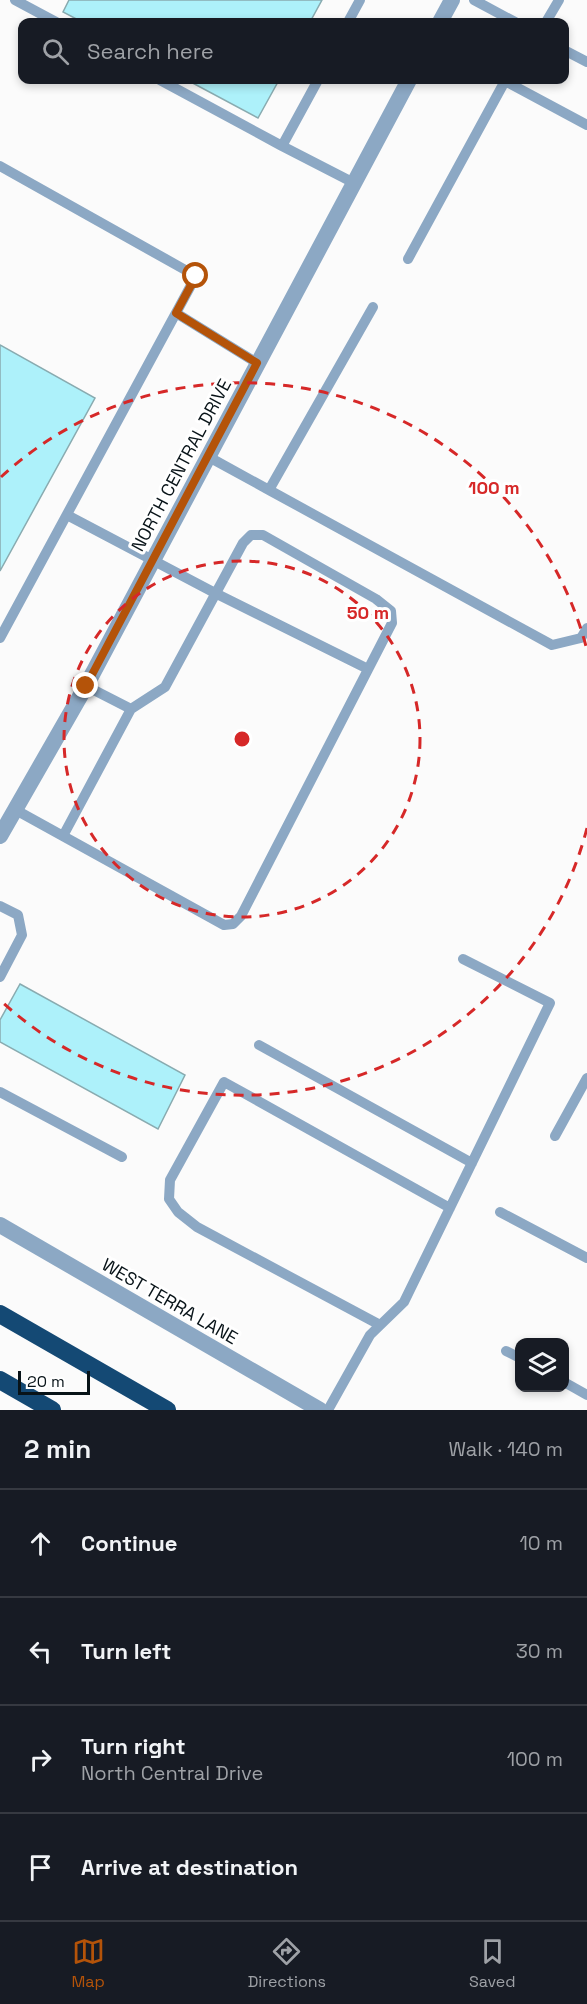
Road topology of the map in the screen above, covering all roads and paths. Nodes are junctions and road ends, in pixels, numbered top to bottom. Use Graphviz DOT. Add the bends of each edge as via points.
graph roads {
  1 [pos="15,0"];
  2 [pos="360,0"];
  3 [pos="452,0"];
  4 [pos="474,0"];
  5 [pos="559,0"];
  6 [pos="49,18"];
  7 [pos="350,18"];
  8 [pos="442,18"];
  9 [pos="508,18"];
  10 [pos="548,18"];
  11 [pos="569,53"];
  12 [pos="587,62"];
  13 [pos="167,84"];
  14 [pos="316,84"];
  15 [pos="407,84"];
  16 [pos="501,84"];
  17 [pos="510,84"];
  18 [pos="587,125"];
  19 [pos="282,146"];
  20 [pos="0,166"];
  21 [pos="354,183"];
  22 [pos="408,259"];
  23 [pos="373,306"];
  24 [pos="176,313"];
  25 [pos="257,363"];
  26 [pos="207,456"];
  27 [pos="269,490"];
  28 [pos="67,515"];
  29 [pos="152,560"];
  30 [pos="215,593"];
  31 [pos="587,628"];
  32 [pos="0,638"];
  33 [pos="368,669"];
  34 [pos="86,686"];
  35 [pos="131,709"];
  36 [pos="14,809"];
  37 [pos="0,836"];
  38 [pos="63,836"];
  39 [pos="0,906"];
  40 [pos="463,959"];
  41 [pos="0,977"];
  42 [pos="259,1045"];
  43 [pos="587,1078"];
  44 [pos="0,1092"];
  45 [pos="555,1136"];
  46 [pos="122,1157"];
  47 [pos="472,1163"];
  48 [pos="450,1208"];
  49 [pos="500,1212"];
  50 [pos="0,1225"];
  51 [pos="587,1258"];
  52 [pos="0,1314"];
  53 [pos="380,1325"];
  54 [pos="506,1351"];
  55 [pos="515,1356"];
  56 [pos="0,1380"];
  57 [pos="569,1385"];
  58 [pos="587,1395"];
  59 [pos="52,1410"];
  60 [pos="167,1410"];
  61 [pos="320,1410"];
  62 [pos="328,1410"];
  1 -- 6 [label="lane"];
  2 -- 7 [label="lane"];
  3 -- 8 [label="street"];
  4 -- 9 [label="lane"];
  5 -- 10 [label="lane"];
  11 -- 12 [label="lane"];
  13 -- 19 [label="lane"];
  14 -- 19 [label="lane"];
  15 -- 21 [label="street, NORTH CENTRAL DRIVE"];
  16 -- 22 [label="lane"];
  17 -- 18 [label="lane"];
  19 -- 21 [label="lane"];
  20 -- 24 [label="lane" via="196,276"];
  21 -- 25 [label="street, NORTH CENTRAL DRIVE"];
  23 -- 27 [label="lane"];
  24 -- 25 [label="lane"];
  24 -- 28 [label="lane"];
  25 -- 26 [label="street, NORTH CENTRAL DRIVE"];
  26 -- 27 [label="lane"];
  26 -- 29 [label="street, NORTH CENTRAL DRIVE"];
  27 -- 31 [label="lane" via="552,645 581,638"];
  28 -- 29 [label="lane"];
  28 -- 32 [label="lane"];
  29 -- 30 [label="lane"];
  29 -- 34 [label="street, NORTH CENTRAL DRIVE"];
  30 -- 33 [label="lane"];
  30 -- 33 [label="lane" via="243,543 251,535 263,535 391,611 392,623"];
  30 -- 35 [label="lane" via="165,687"];
  33 -- 38 [label="lane" via="242,916 233,924 224,925"];
  34 -- 35 [label="lane"];
  34 -- 36 [label="street, NORTH CENTRAL DRIVE"];
  35 -- 38 [label="lane"];
  36 -- 37 [label="street, NORTH CENTRAL DRIVE"];
  36 -- 38 [label="lane"];
  39 -- 41 [label="lane" via="18,915 22,935"];
  40 -- 47 [label="lane" via="550,1003"];
  42 -- 47 [label="lane"];
  43 -- 45 [label="lane"];
  44 -- 46 [label="lane"];
  47 -- 48 [label="lane"];
  48 -- 53 [label="lane" via="404,1302"];
  48 -- 53 [label="lane" via="224,1082 170,1180 169,1199 197,1227"];
  49 -- 51 [label="lane"];
  50 -- 61 [label="street, WEST TERRA LANE"];
  52 -- 60 [label="highway"];
  53 -- 62 [label="lane" via="370,1335"];
  54 -- 55 [label="lane"];
  56 -- 59 [label="highway"];
  57 -- 58 [label="lane"];
}
